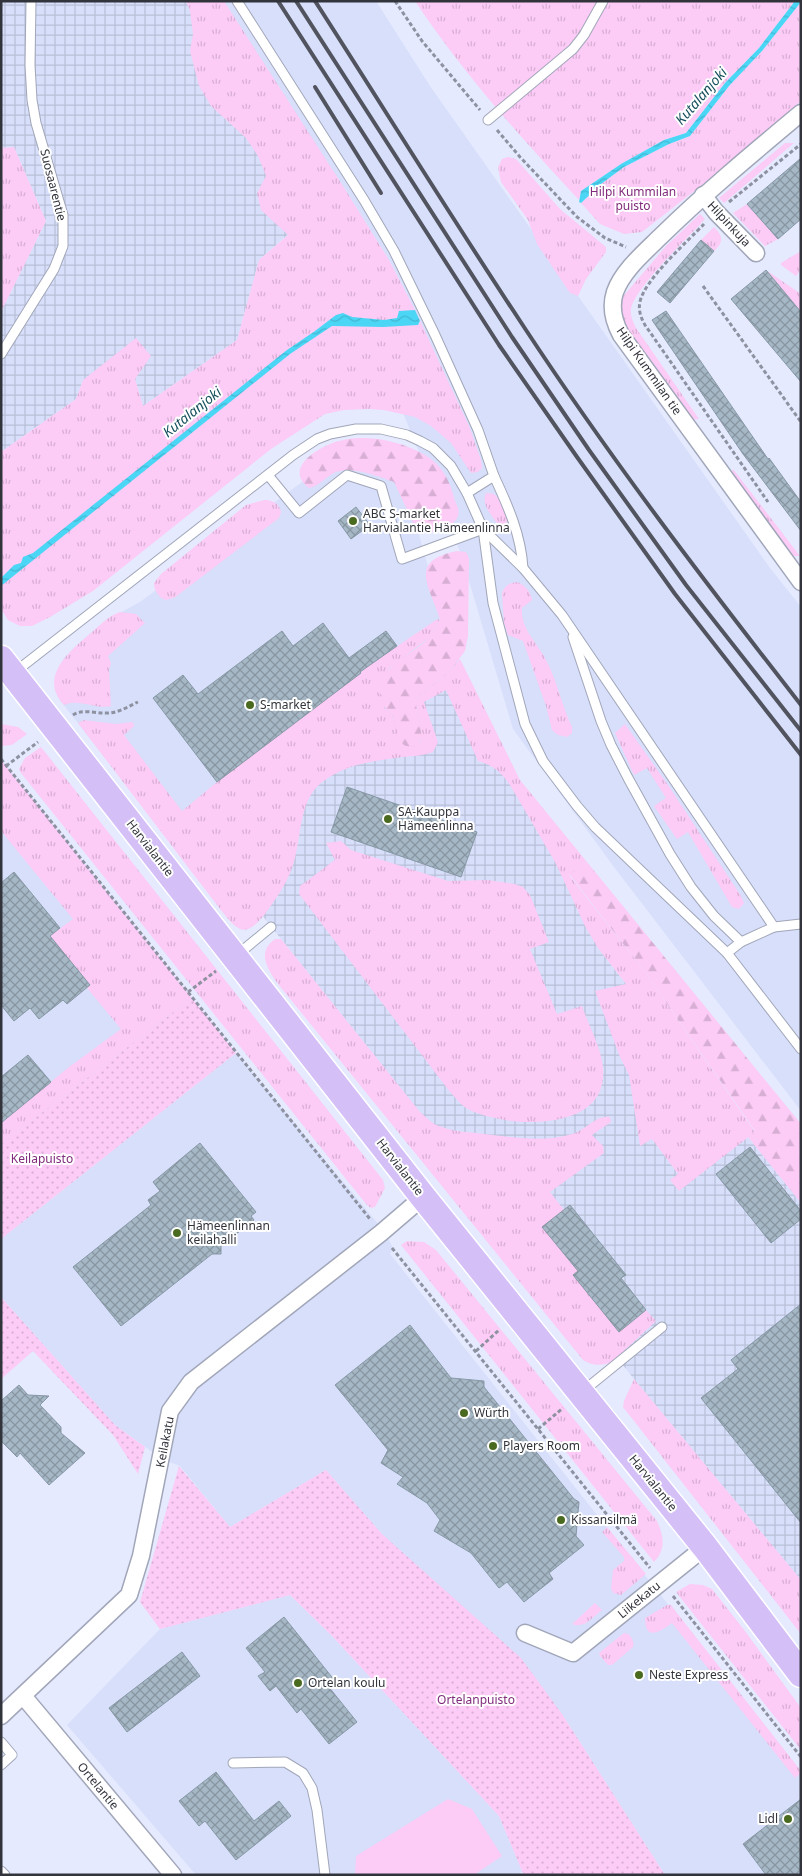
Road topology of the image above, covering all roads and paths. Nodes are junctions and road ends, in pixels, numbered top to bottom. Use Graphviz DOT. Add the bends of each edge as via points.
graph roads {
  1 [pos="31,1"];
  2 [pos="236,1"];
  3 [pos="395,1"];
  4 [pos="603,1"];
  5 [pos="801,113"];
  6 [pos="488,120"];
  7 [pos="801,144"];
  8 [pos="703,195"];
  9 [pos="716,212"];
  10 [pos="756,252"];
  11 [pos="643,254"];
  12 [pos="702,286"];
  13 [pos="1,354"];
  14 [pos="801,422"];
  15 [pos="268,475"];
  16 [pos="494,476"];
  17 [pos="466,493"];
  18 [pos="773,509"];
  19 [pos="483,529"];
  20 [pos="524,568"];
  21 [pos="800,579"];
  22 [pos="569,626"];
  23 [pos="5,671"];
  24 [pos="138,702"];
  25 [pos="55,728"];
  26 [pos="1,759"];
  27 [pos="6,766"];
  28 [pos="801,924"];
  29 [pos="271,927"];
  30 [pos="774,927"];
  31 [pos="741,942"];
  32 [pos="727,953"];
  33 [pos="235,957"];
  34 [pos="188,992"];
  35 [pos="801,1049"];
  36 [pos="423,1197"];
  37 [pos="381,1234"];
  38 [pos="662,1327"];
  39 [pos="499,1330"];
  40 [pos="476,1352"];
  41 [pos="581,1393"];
  42 [pos="538,1429"];
  43 [pos="705,1547"];
  44 [pos="661,1582"];
  45 [pos="525,1633"];
  46 [pos="801,1674"];
  47 [pos="24,1697"];
  48 [pos="1,1716"];
  49 [pos="1,1742"];
  50 [pos="801,1757"];
  51 [pos="233,1763"];
  52 [pos="1,1765"];
  53 [pos="1,1871"];
  54 [pos="168,1873"];
  55 [pos="5,1875"];
  56 [pos="325,1875"];
  1 -- 13 [label="lane, Suosaarentie" via="32,100 63,216 63,246 54,269"];
  2 -- 16 [label="lane" via="394,251 436,335 478,430"];
  3 -- 6 [label="path" via="422,41"];
  4 -- 6 [label="lane" via="573,49"];
  5 -- 8 [label="street, Hilpi Kummilan tie"];
  6 -- 11 [label="path" via="578,217 606,238"];
  7 -- 9 [label="path"];
  8 -- 9 [label="street, Hilpinkuja"];
  8 -- 11 [label="street, Hilpi Kummilan tie"];
  9 -- 10 [label="street, Hilpinkuja"];
  9 -- 18 [label="path" via="647,286 640,300 640,309 645,324"];
  11 -- 21 [label="street, Hilpi Kummilan tie" via="615,292 613,312 616,327"];
  12 -- 14 [label="path"];
  15 -- 17 [label="lane" via="317,439 356,428 381,429 406,435 433,448 451,466"];
  15 -- 19 [label="lane" via="299,513 346,475 381,486 402,558"];
  15 -- 23 [label="lane"];
  16 -- 17 [label="lane"];
  16 -- 20 [label="lane" via="518,534"];
  17 -- 19 [label="lane"];
  19 -- 20 [label="lane"];
  19 -- 32 [label="lane" via="493,603 519,707 543,761 595,827"];
  20 -- 22 [label="lane"];
  22 -- 30 [label="lane"];
  22 -- 31 [label="lane" via="601,721 628,778 691,887"];
  23 -- 25 [label="main road, Harvialantie"];
  24 -- 25 [label="path" via="118,712 77,712"];
  25 -- 27 [label="path"];
  25 -- 33 [label="main road, Harvialantie"];
  26 -- 27 [label="path"];
  27 -- 34 [label="path"];
  28 -- 30 [label="lane"];
  29 -- 33 [label="lane"];
  30 -- 31 [label="lane"];
  31 -- 32 [label="lane"];
  32 -- 35 [label="lane"];
  33 -- 34 [label="path"];
  33 -- 36 [label="main road, Harvialantie"];
  34 -- 37 [label="path"];
  36 -- 37 [label="street, Keilakatu"];
  36 -- 41 [label="main road, Harvialantie"];
  37 -- 40 [label="path"];
  37 -- 47 [label="street, Keilakatu" via="191,1382 170,1411 141,1556 129,1595"];
  38 -- 41 [label="lane"];
  39 -- 40 [label="path"];
  40 -- 42 [label="path"];
  41 -- 42 [label="path"];
  41 -- 43 [label="main road, Harvialantie"];
  42 -- 44 [label="path"];
  43 -- 44 [label="street, Liikekatu"];
  43 -- 46 [label="main road, Harvialantie"];
  44 -- 45 [label="street, Liikekatu" via="573,1653"];
  44 -- 50 [label="path"];
  47 -- 48 [label="street, Keilakatu"];
  47 -- 54 [label="street, Ortelantie"];
  49 -- 52 [label="lane" via="12,1755"];
  51 -- 56 [label="lane" via="285,1762 303,1772 318,1810"];
  53 -- 55 [label="lane"];
}
